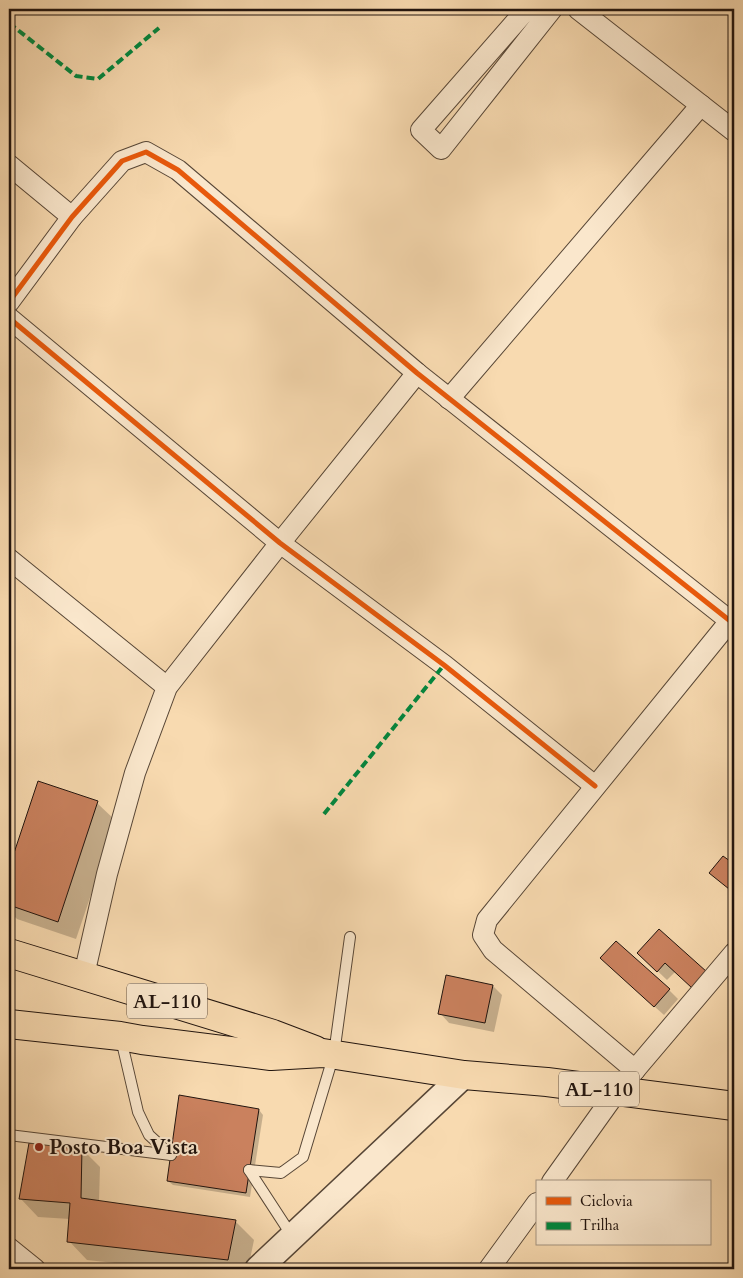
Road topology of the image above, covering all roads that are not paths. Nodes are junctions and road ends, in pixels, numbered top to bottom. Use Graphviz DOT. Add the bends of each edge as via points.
graph roads {
  1 [pos="527,9"];
  2 [pos="552,9"];
  3 [pos="578,9"];
  4 [pos="701,105"];
  5 [pos="734,131"];
  6 [pos="9,164"];
  7 [pos="72,217"];
  8 [pos="9,302"];
  9 [pos="9,318"];
  10 [pos="417,373"];
  11 [pos="449,398"];
  12 [pos="280,543"];
  13 [pos="9,559"];
  14 [pos="732,623"];
  15 [pos="167,687"];
  16 [pos="595,786"];
  17 [pos="350,937"];
  18 [pos="9,953"];
  19 [pos="734,953"];
  20 [pos="84,976"];
  21 [pos="9,1024"];
  22 [pos="120,1036"];
  23 [pos="329,1054"];
  24 [pos="635,1070"];
  25 [pos="464,1075"];
  26 [pos="617,1091"];
  27 [pos="734,1106"];
  28 [pos="9,1135"];
  29 [pos="553,1180"];
  30 [pos="536,1204"];
  31 [pos="293,1237"];
  32 [pos="9,1248"];
  33 [pos="35,1269"];
  34 [pos="258,1269"];
  35 [pos="490,1269"];
  1 -- 2 [label="street" via="421,130 441,149"];
  3 -- 4 [label="street"];
  4 -- 5 [label="street"];
  4 -- 11 [label="street"];
  6 -- 7 [label="street"];
  7 -- 8 [label="street"];
  7 -- 10 [label="street" via="122,161 146,152 178,170"];
  9 -- 12 [label="street"];
  10 -- 11 [label="street"];
  10 -- 12 [label="street"];
  11 -- 14 [label="street"];
  12 -- 15 [label="street"];
  12 -- 16 [label="street" via="444,665"];
  13 -- 15 [label="street"];
  14 -- 16 [label="street"];
  15 -- 20 [label="street" via="135,773 106,874"];
  16 -- 24 [label="street" via="487,920 483,935 493,950"];
  17 -- 23 [label="lane"];
  18 -- 20 [label="highway, AL-110"];
  19 -- 24 [label="street"];
  20 -- 23 [label="highway, AL-110"];
  21 -- 22 [label="highway, AL-110"];
  22 -- 23 [label="highway, AL-110" via="270,1056"];
  22 -- 28 [label="lane" via="138,1112 149,1135 171,1156"];
  23 -- 25 [label="highway, AL-110"];
  23 -- 31 [label="lane" via="302,1157 281,1172 249,1170"];
  24 -- 26 [label="street"];
  25 -- 26 [label="highway, AL-110"];
  25 -- 31 [label="street"];
  26 -- 27 [label="highway, AL-110"];
  26 -- 29 [label="street"];
  30 -- 35 [label="street"];
  31 -- 34 [label="street"];
  32 -- 33 [label="street"];
}
